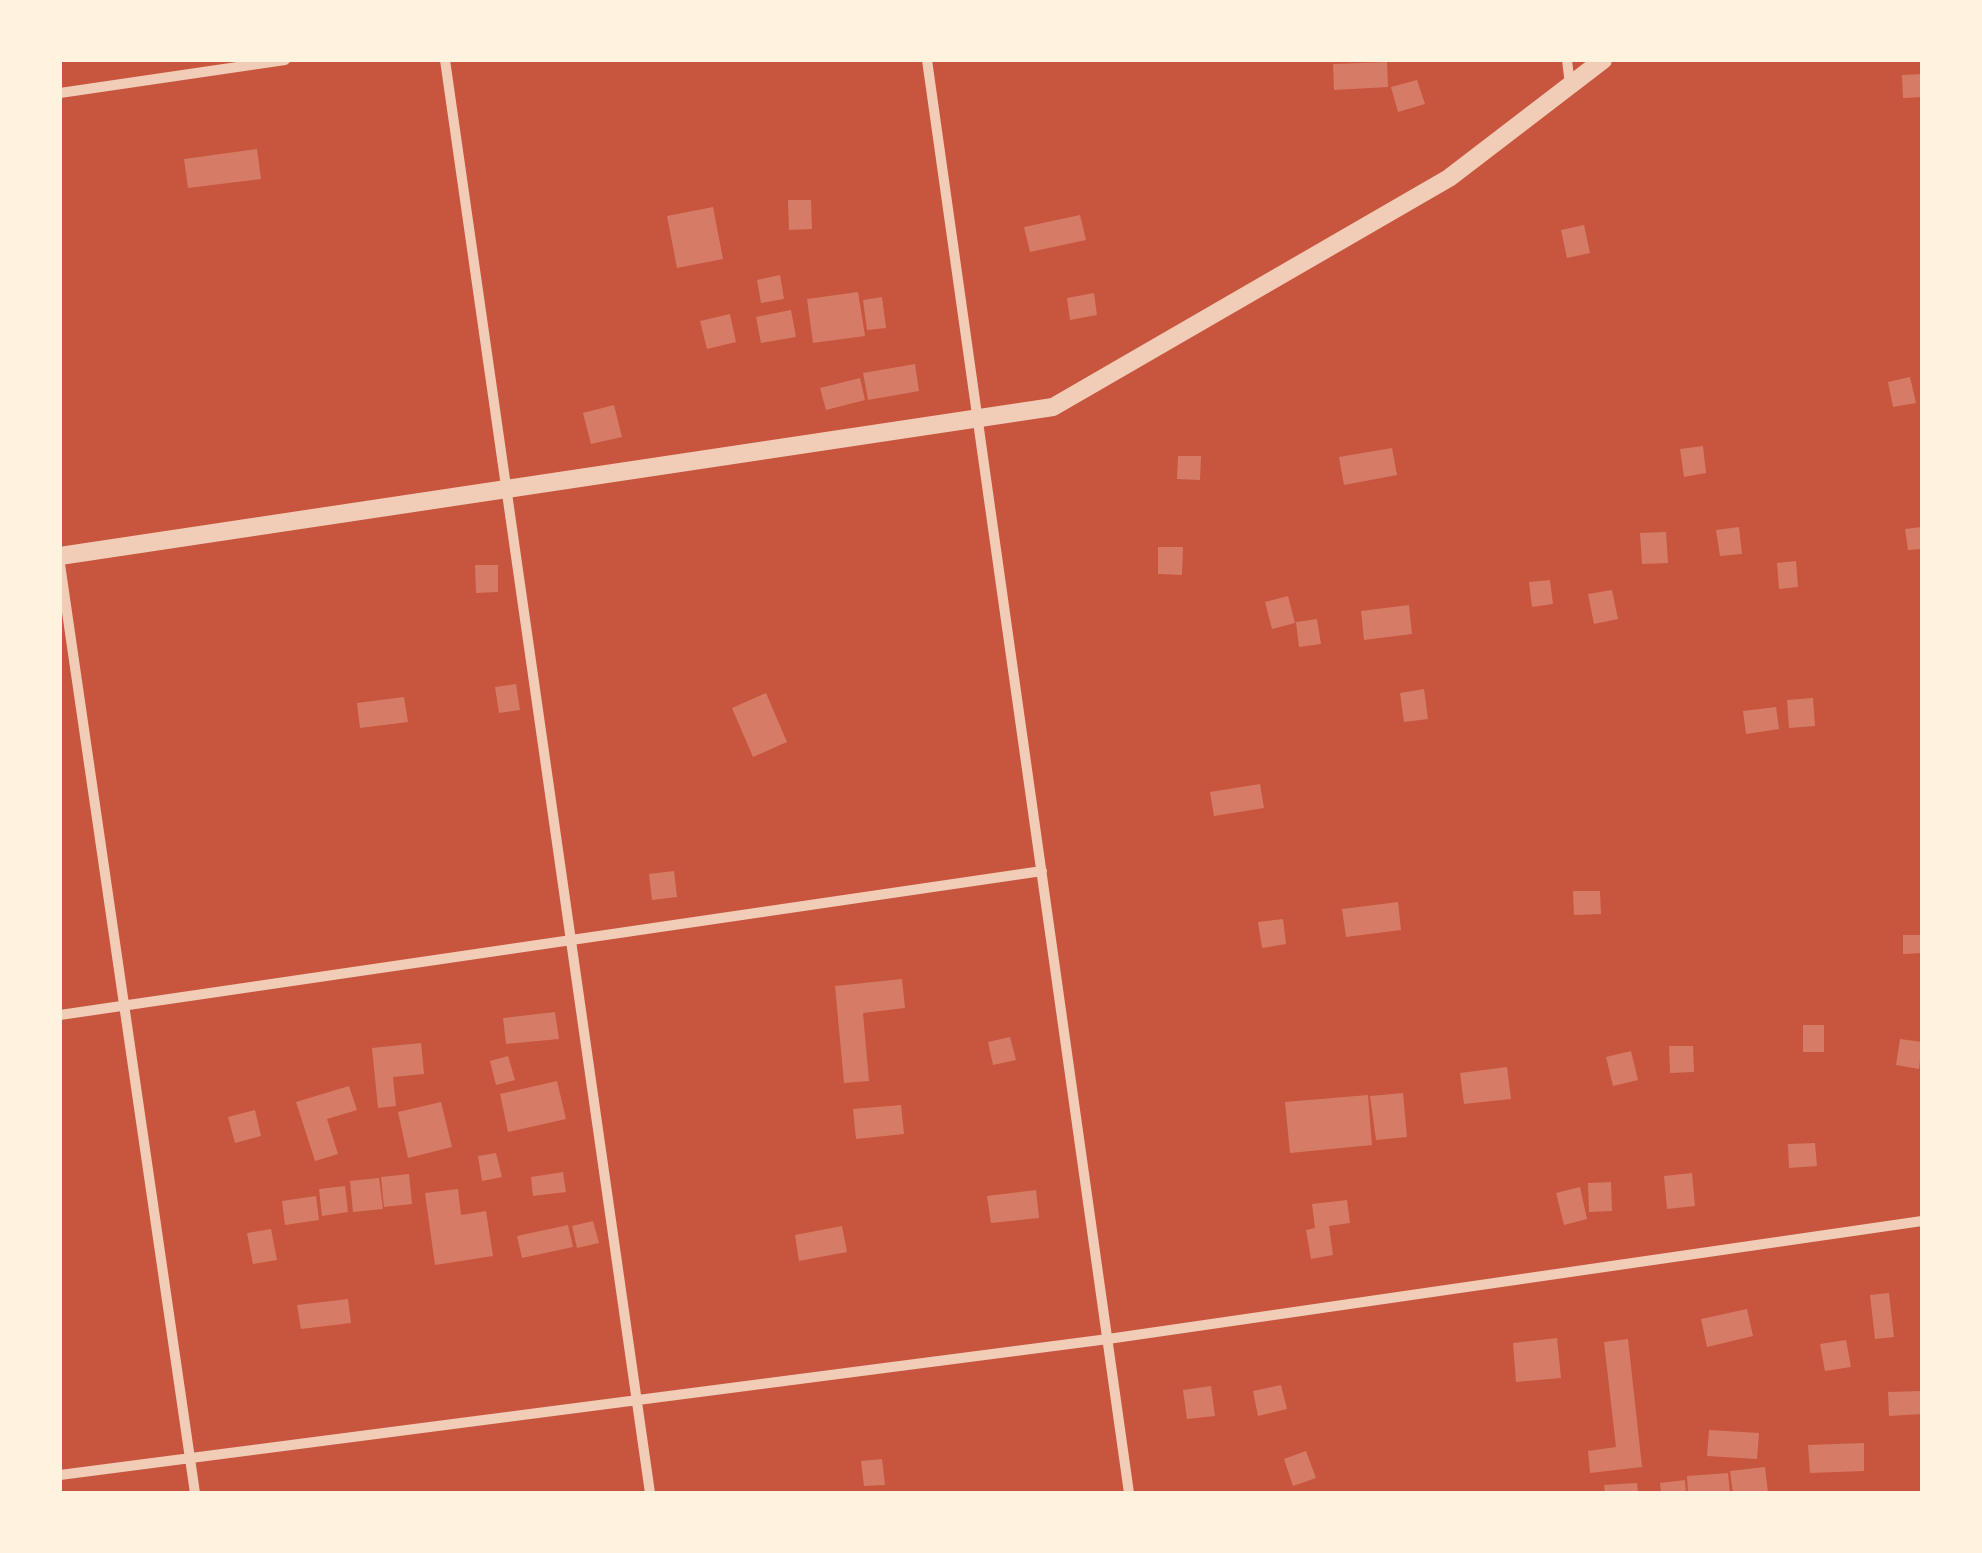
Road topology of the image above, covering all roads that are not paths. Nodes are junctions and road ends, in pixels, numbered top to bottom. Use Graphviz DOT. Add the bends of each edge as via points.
graph roads {
  1 [pos="286,60"];
  2 [pos="445,60"];
  3 [pos="927,60"];
  4 [pos="1566,60"];
  5 [pos="1603,60"];
  6 [pos="1570,86"];
  7 [pos="60,93"];
  8 [pos="978,419"];
  9 [pos="506,489"];
  10 [pos="60,556"];
  11 [pos="60,564"];
  12 [pos="1042,871"];
  13 [pos="571,940"];
  14 [pos="124,1006"];
  15 [pos="60,1015"];
  16 [pos="1922,1221"];
  17 [pos="1108,1339"];
  18 [pos="637,1400"];
  19 [pos="190,1458"];
  20 [pos="60,1474"];
  21 [pos="195,1493"];
  22 [pos="650,1493"];
  23 [pos="1129,1493"];
  1 -- 7 [label="street"];
  2 -- 9 [label="street"];
  3 -- 8 [label="street"];
  4 -- 6 [label="street"];
  5 -- 6 [label="street"];
  6 -- 8 [label="street" via="1450,178 1053,407"];
  8 -- 9 [label="street"];
  8 -- 12 [label="street"];
  9 -- 10 [label="street"];
  9 -- 13 [label="street"];
  11 -- 14 [label="street"];
  12 -- 13 [label="street"];
  12 -- 17 [label="street"];
  13 -- 14 [label="street"];
  13 -- 18 [label="street"];
  14 -- 15 [label="street"];
  14 -- 19 [label="street"];
  16 -- 17 [label="street"];
  17 -- 18 [label="street"];
  17 -- 23 [label="street"];
  18 -- 19 [label="street"];
  18 -- 22 [label="street"];
  19 -- 20 [label="street"];
  19 -- 21 [label="street"];
}
